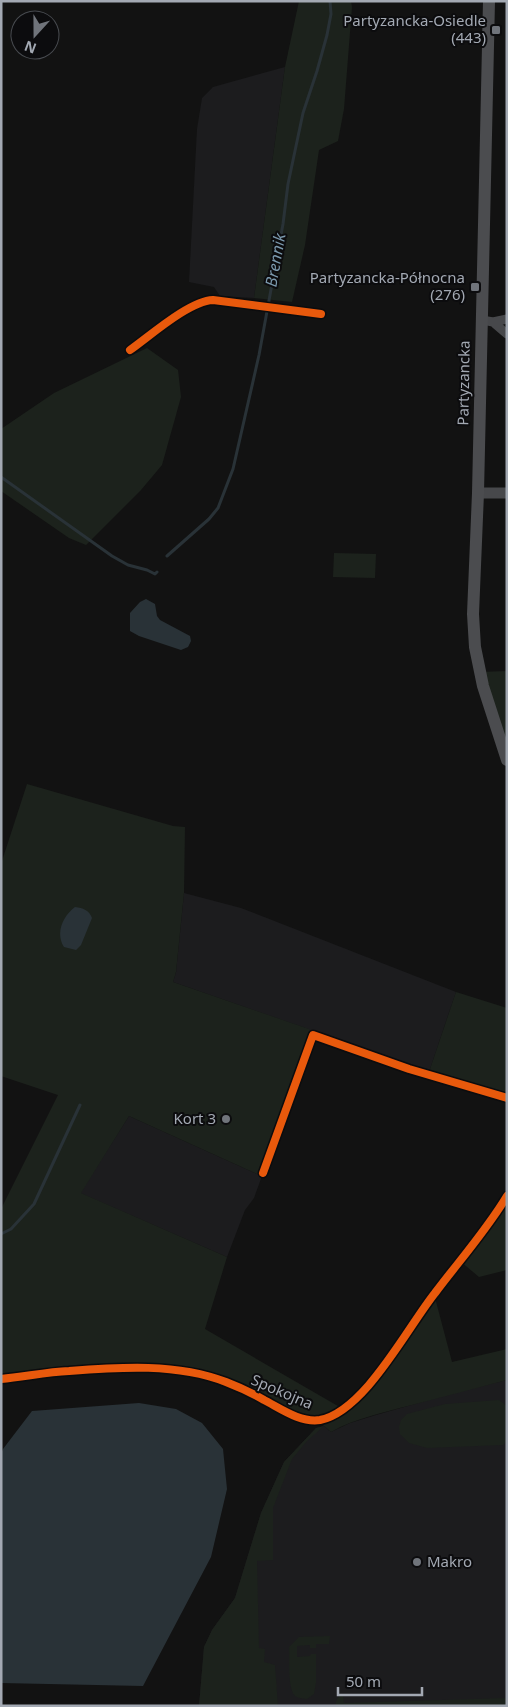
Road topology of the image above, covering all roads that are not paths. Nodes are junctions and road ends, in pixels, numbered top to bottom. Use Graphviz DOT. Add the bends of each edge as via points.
graph roads {
  1 [pos="489,1"];
  2 [pos="320,314"];
  3 [pos="507,319"];
  4 [pos="487,321"];
  5 [pos="507,334"];
  6 [pos="130,350"];
  7 [pos="478,494"];
  8 [pos="507,494"];
  9 [pos="507,760"];
  10 [pos="507,1098"];
  11 [pos="263,1173"];
  12 [pos="507,1196"];
  13 [pos="1,1379"];
  1 -- 4 [label="main road, Partyzancka"];
  2 -- 6 [label="street" via="203,300"];
  3 -- 4 [label="street"];
  4 -- 5 [label="street"];
  4 -- 7 [label="main road, Partyzancka"];
  7 -- 8 [label="street"];
  7 -- 9 [label="main road, Partyzancka" via="474,647 490,711"];
  10 -- 11 [label="street" via="409,1069 313,1035"];
  12 -- 13 [label="street, Spokojna" via="370,1384 343,1409 326,1418 317,1420 296,1416 226,1382 191,1372 115,1368"];
}
